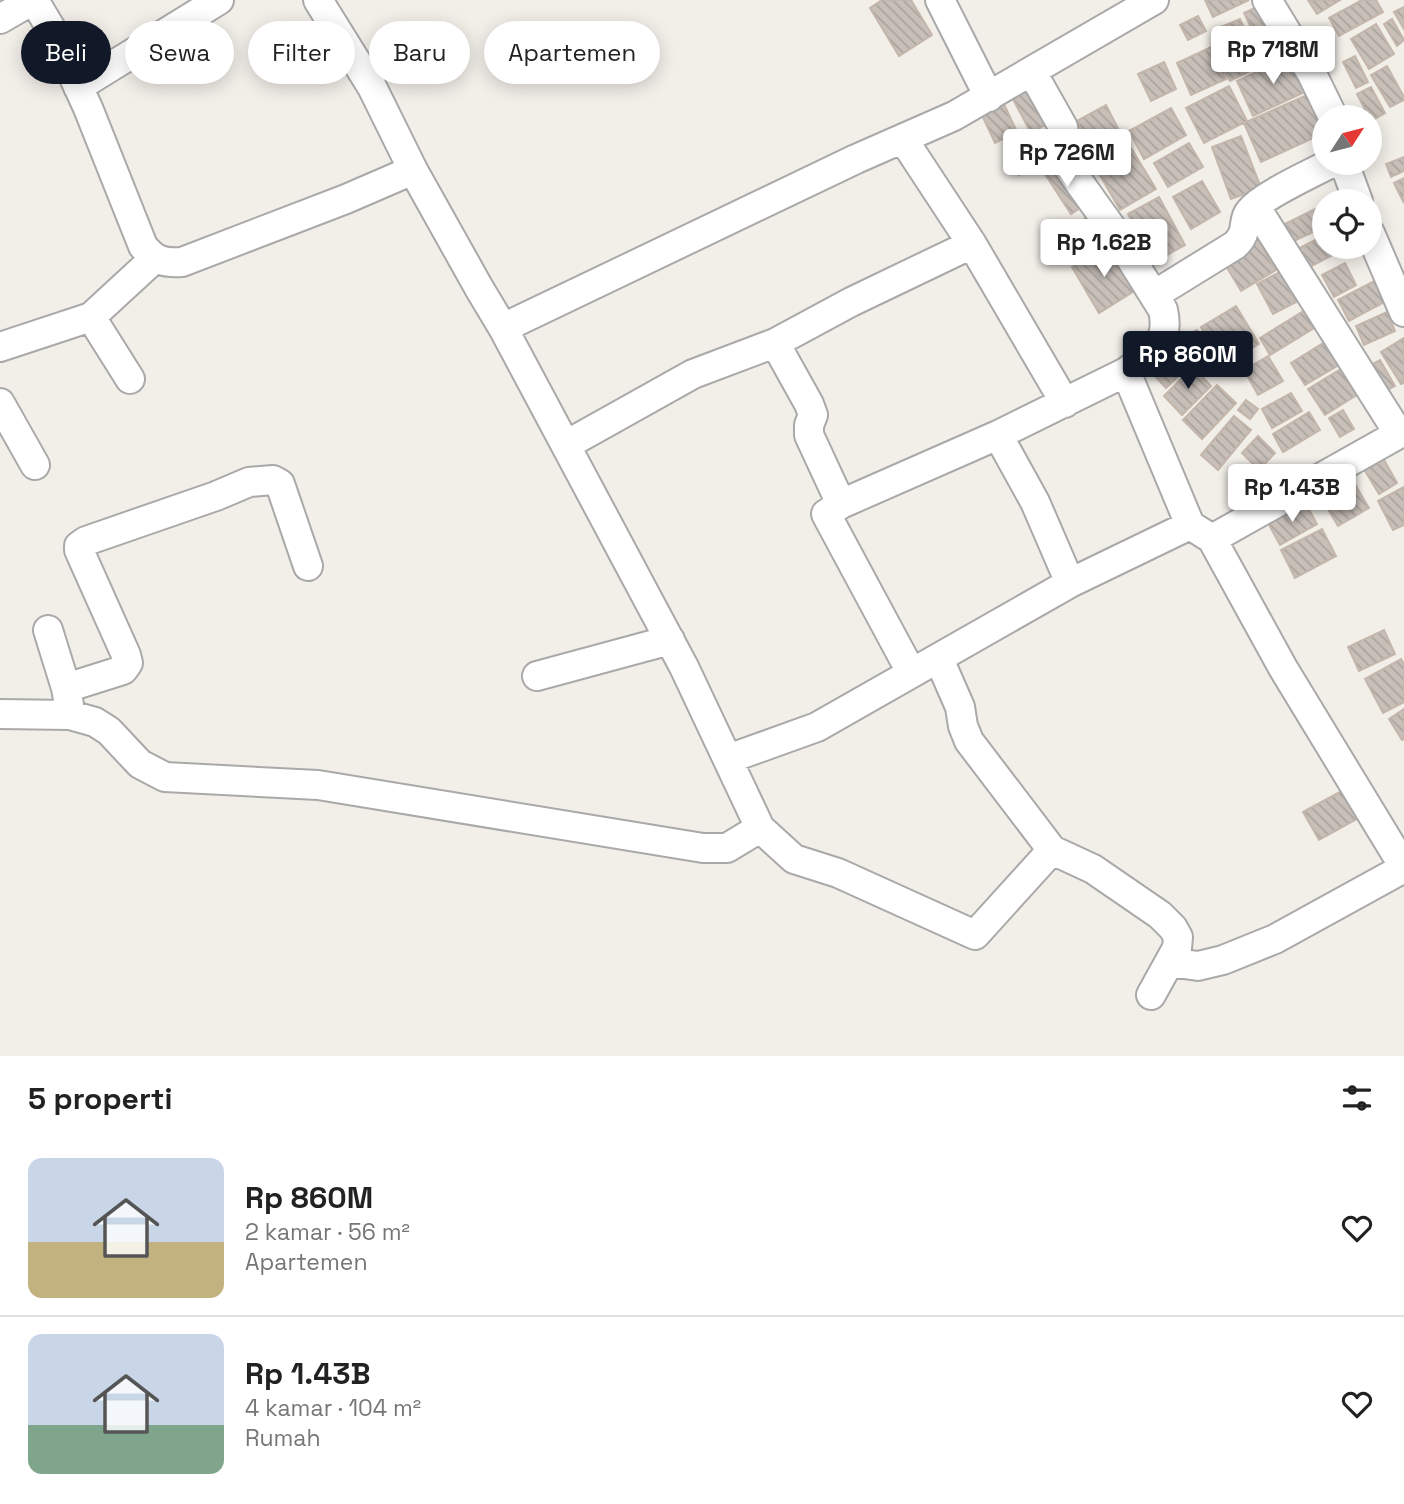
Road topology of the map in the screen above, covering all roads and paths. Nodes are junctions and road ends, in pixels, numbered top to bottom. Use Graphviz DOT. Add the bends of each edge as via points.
graph roads {
  1 [pos="33,0"];
  2 [pos="219,0"];
  3 [pos="318,0"];
  4 [pos="940,0"];
  5 [pos="1154,0"];
  6 [pos="1266,0"];
  7 [pos="0,19"];
  8 [pos="1032,72"];
  9 [pos="78,87"];
  10 [pos="989,97"];
  11 [pos="1327,105"];
  12 [pos="902,139"];
  13 [pos="413,170"];
  14 [pos="1312,174"];
  15 [pos="1255,206"];
  16 [pos="972,244"];
  17 [pos="154,259"];
  18 [pos="1381,259"];
  19 [pos="1153,295"];
  20 [pos="1404,312"];
  21 [pos="91,317"];
  22 [pos="503,327"];
  23 [pos="775,343"];
  24 [pos="0,347"];
  25 [pos="1126,372"];
  26 [pos="130,379"];
  27 [pos="0,403"];
  28 [pos="1065,403"];
  29 [pos="998,435"];
  30 [pos="1400,441"];
  31 [pos="566,446"];
  32 [pos="35,465"];
  33 [pos="841,504"];
  34 [pos="1201,532"];
  35 [pos="308,566"];
  36 [pos="1070,583"];
  37 [pos="48,630"];
  38 [pos="670,640"];
  39 [pos="939,659"];
  40 [pos="911,672"];
  41 [pos="537,676"];
  42 [pos="68,701"];
  43 [pos="0,714"];
  44 [pos="728,759"];
  45 [pos="760,828"];
  46 [pos="1052,850"];
  47 [pos="1404,867"];
  48 [pos="1170,962"];
  49 [pos="1151,995"];
  1 -- 7 [label="street"];
  1 -- 9 [label="street"];
  2 -- 9 [label="street"];
  3 -- 13 [label="street" via="372,87"];
  4 -- 10 [label="street"];
  5 -- 8 [label="street"];
  6 -- 11 [label="street"];
  8 -- 10 [label="street"];
  8 -- 19 [label="street" via="1063,127 1061,157"];
  9 -- 17 [label="street" via="143,246"];
  10 -- 12 [label="street"];
  12 -- 16 [label="street"];
  12 -- 22 [label="street"];
  13 -- 17 [label="street" via="182,262"];
  13 -- 22 [label="street"];
  14 -- 15 [label="street"];
  15 -- 19 [label="street" via="1247,213 1243,237 1235,245"];
  15 -- 30 [label="street"];
  16 -- 23 [label="street"];
  16 -- 28 [label="street"];
  17 -- 21 [label="street"];
  18 -- 20 [label="street"];
  19 -- 25 [label="street" via="1163,310 1164,334 1158,348"];
  21 -- 24 [label="street"];
  21 -- 26 [label="street"];
  22 -- 31 [label="street"];
  23 -- 31 [label="street" via="693,373"];
  23 -- 33 [label="street" via="809,404 813,415 809,435"];
  25 -- 28 [label="street"];
  25 -- 34 [label="street"];
  27 -- 32 [label="street"];
  28 -- 29 [label="street"];
  29 -- 33 [label="street"];
  29 -- 36 [label="street" via="1035,502"];
  30 -- 34 [label="street"];
  31 -- 38 [label="street"];
  33 -- 40 [label="street" via="826,514"];
  34 -- 36 [label="street"];
  34 -- 47 [label="street"];
  35 -- 42 [label="street" via="280,484 274,480 249,482 86,541 79,550 128,663"];
  36 -- 39 [label="street"];
  37 -- 42 [label="street"];
  38 -- 41 [label="street"];
  38 -- 44 [label="street"];
  39 -- 40 [label="street"];
  39 -- 46 [label="street" via="969,741"];
  40 -- 44 [label="street" via="817,727"];
  42 -- 43 [label="street"];
  42 -- 45 [label="street" via="109,731 140,764 165,776 318,785 703,848 727,848"];
  44 -- 45 [label="street"];
  45 -- 46 [label="street" via="794,859 838,873 975,935"];
  46 -- 48 [label="street" via="1093,869 1160,915 1178,937"];
  47 -- 48 [label="street" via="1263,945 1198,966"];
  48 -- 49 [label="street"];
}
